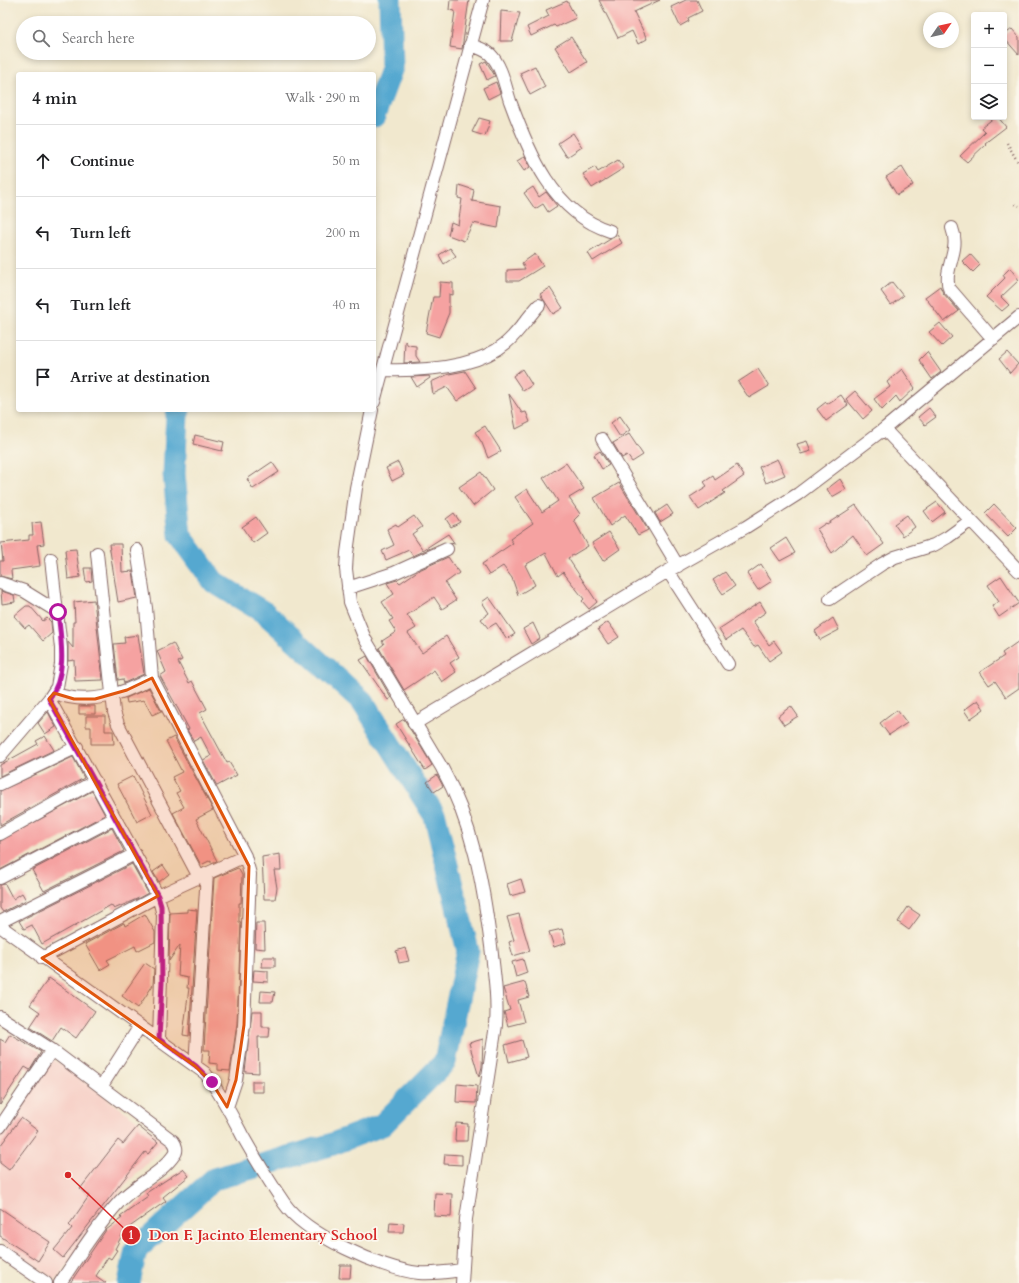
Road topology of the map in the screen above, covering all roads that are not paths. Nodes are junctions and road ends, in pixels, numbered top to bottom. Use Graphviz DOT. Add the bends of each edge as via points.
graph roads {
  1 [pos="483,0"];
  2 [pos="470,45"];
  3 [pos="952,228"];
  4 [pos="610,231"];
  5 [pos="539,306"];
  6 [pos="1019,317"];
  7 [pos="993,339"];
  8 [pos="383,370"];
  9 [pos="376,395"];
  10 [pos="372,412"];
  11 [pos="884,429"];
  12 [pos="602,439"];
  13 [pos="970,521"];
  14 [pos="447,549"];
  15 [pos="137,550"];
  16 [pos="97,553"];
  17 [pos="52,559"];
  18 [pos="673,568"];
  19 [pos="1019,571"];
  20 [pos="0,583"];
  21 [pos="348,588"];
  22 [pos="830,599"];
  23 [pos="58,612"];
  24 [pos="728,664"];
  25 [pos="152,678"];
  26 [pos="112,695"];
  27 [pos="52,696"];
  28 [pos="414,724"];
  29 [pos="77,747"];
  30 [pos="0,756"];
  31 [pos="95,781"];
  32 [pos="0,784"];
  33 [pos="115,818"];
  34 [pos="0,834"];
  35 [pos="135,854"];
  36 [pos="245,856"];
  37 [pos="203,875"];
  38 [pos="0,878"];
  39 [pos="158,896"];
  40 [pos="0,922"];
  41 [pos="0,926"];
  42 [pos="42,958"];
  43 [pos="0,1017"];
  44 [pos="140,1026"];
  45 [pos="159,1039"];
  46 [pos="52,1050"];
  47 [pos="196,1066"];
  48 [pos="101,1087"];
  49 [pos="226,1107"];
  50 [pos="0,1127"];
  51 [pos="3,1257"];
  52 [pos="461,1270"];
  53 [pos="46,1283"];
  54 [pos="60,1283"];
  55 [pos="462,1283"];
  1 -- 2 [label="street"];
  2 -- 4 [label="street" via="486,51 494,59 526,142 548,182 581,219"];
  2 -- 8 [label="street"];
  3 -- 7 [label="street" via="956,243 947,280 949,288"];
  5 -- 8 [label="street" via="507,342 494,352 444,368"];
  6 -- 7 [label="street"];
  7 -- 11 [label="street"];
  8 -- 9 [label="street"];
  10 -- 21 [label="street" via="351,517 347,553"];
  11 -- 13 [label="street"];
  11 -- 18 [label="street" via="798,494"];
  12 -- 18 [label="street"];
  13 -- 19 [label="street"];
  13 -- 22 [label="street" via="948,538 882,564"];
  14 -- 21 [label="street" via="394,573"];
  15 -- 25 [label="street" via="146,608"];
  16 -- 26 [label="street"];
  17 -- 23 [label="street"];
  18 -- 24 [label="street"];
  18 -- 28 [label="street"];
  20 -- 23 [label="street" via="24,591"];
  21 -- 28 [label="street" via="350,602 365,639"];
  23 -- 27 [label="street" via="61,664 60,676"];
  25 -- 26 [label="street"];
  25 -- 36 [label="street"];
  26 -- 27 [label="street" via="84,700"];
  26 -- 37 [label="street" via="118,724"];
  27 -- 29 [label="street"];
  27 -- 30 [label="street"];
  28 -- 52 [label="street" via="452,785 468,822 484,899 497,1001 496,1025 469,1194"];
  29 -- 31 [label="street"];
  29 -- 32 [label="street"];
  31 -- 33 [label="street"];
  31 -- 34 [label="street"];
  33 -- 35 [label="street"];
  33 -- 38 [label="street"];
  35 -- 39 [label="street"];
  35 -- 40 [label="street"];
  36 -- 37 [label="street"];
  36 -- 49 [label="street" via="250,874 244,1025 236,1080"];
  37 -- 39 [label="street"];
  37 -- 47 [label="street"];
  39 -- 42 [label="street"];
  39 -- 45 [label="street" via="163,915"];
  41 -- 42 [label="street"];
  42 -- 44 [label="street"];
  43 -- 46 [label="street"];
  44 -- 45 [label="street"];
  44 -- 48 [label="street"];
  45 -- 47 [label="street"];
  46 -- 48 [label="street"];
  46 -- 50 [label="street"];
  47 -- 49 [label="street" via="212,1082"];
  48 -- 54 [label="street" via="173,1141 176,1152 120,1201"];
  49 -- 52 [label="street" via="285,1205 315,1230 380,1264 419,1273"];
  51 -- 53 [label="street"];
  52 -- 55 [label="street"];
}
